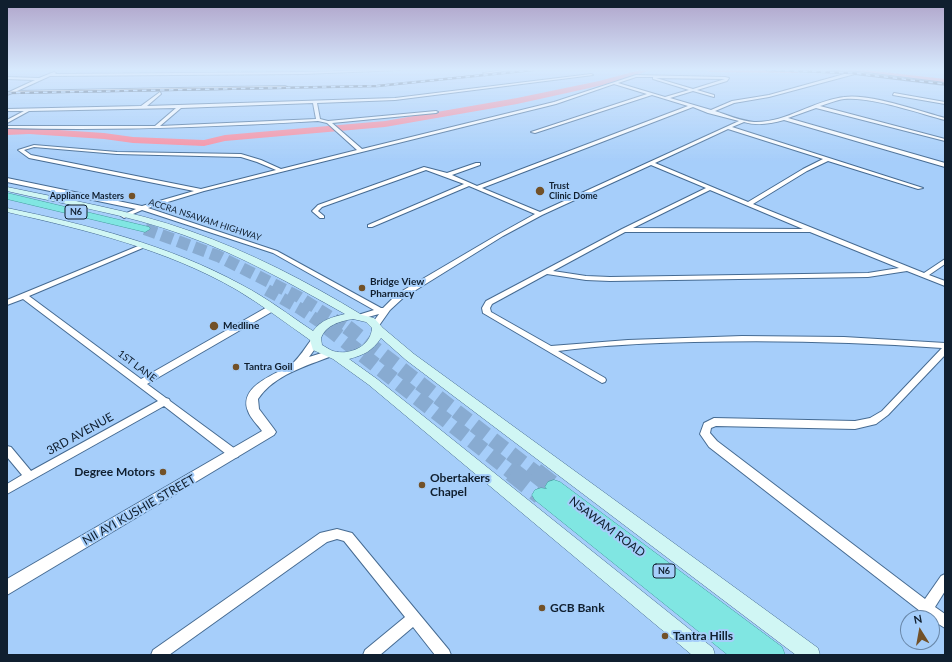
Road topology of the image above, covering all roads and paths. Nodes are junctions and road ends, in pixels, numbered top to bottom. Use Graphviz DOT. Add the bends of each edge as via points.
graph roads {
  1 [pos="151,101"];
  2 [pos="350,101"];
  3 [pos="562,101"];
  4 [pos="631,101"];
  5 [pos="675,101"];
  6 [pos="740,101"];
  7 [pos="834,101"];
  8 [pos="868,101"];
  9 [pos="929,101"];
  10 [pos="315,103"];
  11 [pos="945,104"];
  12 [pos="692,106"];
  13 [pos="180,107"];
  14 [pos="816,107"];
  15 [pos="142,108"];
  16 [pos="7,110"];
  17 [pos="29,110"];
  18 [pos="436,112"];
  19 [pos="710,112"];
  20 [pos="782,118"];
  21 [pos="945,119"];
  22 [pos="318,120"];
  23 [pos="742,121"];
  24 [pos="7,122"];
  25 [pos="328,122"];
  26 [pos="157,126"];
  27 [pos="7,127"];
  28 [pos="729,128"];
  29 [pos="533,132"];
  30 [pos="945,140"];
  31 [pos="360,150"];
  32 [pos="827,159"];
  33 [pos="651,163"];
  34 [pos="478,164"];
  35 [pos="945,165"];
  36 [pos="282,171"];
  37 [pos="447,175"];
  38 [pos="7,180"];
  39 [pos="469,184"];
  40 [pos="476,188"];
  41 [pos="710,188"];
  42 [pos="920,188"];
  43 [pos="7,189"];
  44 [pos="202,190"];
  45 [pos="7,196"];
  46 [pos="7,202"];
  47 [pos="749,204"];
  48 [pos="142,208"];
  49 [pos="7,210"];
  50 [pos="540,214"];
  51 [pos="124,216"];
  52 [pos="322,217"];
  53 [pos="370,226"];
  54 [pos="624,230"];
  55 [pos="813,230"];
  56 [pos="143,246"];
  57 [pos="945,261"];
  58 [pos="908,270"];
  59 [pos="546,272"];
  60 [pos="924,276"];
  61 [pos="945,284"];
  62 [pos="25,296"];
  63 [pos="7,303"];
  64 [pos="272,308"];
  65 [pos="384,310"];
  66 [pos="359,317"];
  67 [pos="376,327"];
  68 [pos="315,340"];
  69 [pos="945,346"];
  70 [pos="551,349"];
  71 [pos="945,350"];
  72 [pos="332,355"];
  73 [pos="297,365"];
  74 [pos="602,380"];
  75 [pos="141,383"];
  76 [pos="166,401"];
  77 [pos="7,450"];
  78 [pos="234,454"];
  79 [pos="29,476"];
  80 [pos="7,489"];
  81 [pos="945,580"];
  82 [pos="7,587"];
  83 [pos="927,608"];
  84 [pos="414,617"];
  85 [pos="945,622"];
  86 [pos="158,655"];
  87 [pos="370,655"];
  88 [pos="444,655"];
  89 [pos="706,655"];
  90 [pos="745,655"];
  91 [pos="774,655"];
  92 [pos="810,655"];
  1 -- 15 [label="street"];
  2 -- 10 [label="street"];
  3 -- 31 [label="street"];
  4 -- 29 [label="street"];
  5 -- 12 [label="street"];
  6 -- 19 [label="street"];
  7 -- 14 [label="street"];
  8 -- 21 [label="street"];
  9 -- 11 [label="street"];
  10 -- 13 [label="street"];
  10 -- 22 [label="street"];
  12 -- 19 [label="street"];
  12 -- 40 [label="street"];
  13 -- 15 [label="street"];
  13 -- 26 [label="street"];
  14 -- 20 [label="street"];
  14 -- 30 [label="street"];
  15 -- 17 [label="street"];
  16 -- 17 [label="street"];
  17 -- 24 [label="street"];
  18 -- 25 [label="street"];
  19 -- 23 [label="street"];
  20 -- 23 [label="street" via="761,123"];
  20 -- 35 [label="street"];
  22 -- 25 [label="street"];
  22 -- 26 [label="street"];
  23 -- 28 [label="street"];
  25 -- 31 [label="street"];
  26 -- 27 [label="street"];
  28 -- 32 [label="street"];
  28 -- 33 [label="street"];
  31 -- 36 [label="street"];
  32 -- 42 [label="street"];
  32 -- 47 [label="street"];
  33 -- 41 [label="street"];
  33 -- 50 [label="street"];
  34 -- 37 [label="street"];
  36 -- 44 [label="street"];
  36 -- 44 [label="street" via="241,156 117,153 34,146 20,150 29,156"];
  37 -- 39 [label="street"];
  37 -- 52 [label="street" via="422,169 320,206 315,212"];
  38 -- 48 [label="street, ACCRA NSAWAM HIGHWAY"];
  39 -- 40 [label="street"];
  39 -- 53 [label="street"];
  40 -- 50 [label="street"];
  41 -- 47 [label="street"];
  41 -- 54 [label="street"];
  43 -- 51 [label="main road"];
  44 -- 48 [label="street"];
  45 -- 46 [label="highway, N6" via="141,232"];
  47 -- 55 [label="street"];
  48 -- 51 [label="street"];
  48 -- 65 [label="street, ACCRA NSAWAM HIGHWAY" via="275,252"];
  49 -- 56 [label="main road" via="70,224"];
  50 -- 65 [label="street" via="424,280"];
  51 -- 66 [label="main road" via="187,233 241,255 272,269"];
  54 -- 55 [label="street"];
  54 -- 59 [label="street"];
  55 -- 58 [label="street"];
  56 -- 62 [label="street"];
  56 -- 64 [label="main road" via="200,268 239,287"];
  57 -- 60 [label="street"];
  58 -- 59 [label="street" via="868,275 610,279"];
  58 -- 60 [label="street"];
  59 -- 70 [label="street" via="489,303 486,308 487,313"];
  60 -- 61 [label="street"];
  62 -- 63 [label="street"];
  62 -- 75 [label="street, 1ST LANE"];
  64 -- 68 [label="main road"];
  64 -- 75 [label="street"];
  65 -- 66 [label="street"];
  65 -- 67 [label="street"];
  66 -- 67 [label="main road"];
  66 -- 68 [label="main road" via="329,322 321,328"];
  67 -- 72 [label="main road" via="376,340 362,352"];
  67 -- 92 [label="main road" via="422,366"];
  68 -- 72 [label="main road" via="322,351"];
  68 -- 73 [label="street"];
  69 -- 70 [label="street" via="857,340 723,338 578,345"];
  70 -- 74 [label="street"];
  71 -- 83 [label="street" via="885,413 873,421 855,425 714,422 707,426 705,434 712,444"];
  72 -- 73 [label="street"];
  72 -- 89 [label="main road" via="374,382"];
  73 -- 78 [label="street, NII AYI KUSHIE STREET" via="258,389 252,399 253,410 270,432"];
  75 -- 76 [label="street, 1ST LANE"];
  76 -- 78 [label="street, 1ST LANE"];
  76 -- 79 [label="street, 3RD AVENUE"];
  77 -- 79 [label="street"];
  78 -- 82 [label="street, NII AYI KUSHIE STREET"];
  79 -- 80 [label="street, 3RD AVENUE"];
  81 -- 83 [label="street"];
  83 -- 85 [label="street"];
  84 -- 86 [label="street" via="348,537 337,534 324,536"];
  84 -- 87 [label="street"];
  84 -- 88 [label="street"];
  90 -- 91 [label="highway, NSAWAM ROAD / N6" via="547,491"];
}
